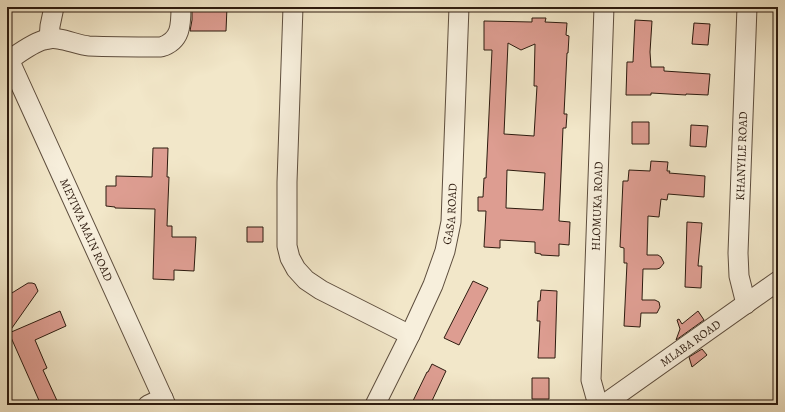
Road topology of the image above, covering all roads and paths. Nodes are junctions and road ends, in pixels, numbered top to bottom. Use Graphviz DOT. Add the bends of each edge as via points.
graph roads {
  1 [pos="54,7"];
  2 [pos="181,7"];
  3 [pos="293,7"];
  4 [pos="459,7"];
  5 [pos="604,7"];
  6 [pos="747,7"];
  7 [pos="756,7"];
  8 [pos="747,27"];
  9 [pos="49,39"];
  10 [pos="8,58"];
  11 [pos="778,281"];
  12 [pos="746,304"];
  13 [pos="410,335"];
  14 [pos="159,403"];
  15 [pos="375,405"];
  16 [pos="598,405"];
  17 [pos="602,405"];
  1 -- 9 [label="street"];
  2 -- 9 [label="street" via="181,24 177,36 161,47 88,46"];
  3 -- 13 [label="street" via="287,182 287,246 290,258 306,280"];
  4 -- 13 [label="street, GASA ROAD" via="450,222 445,251 433,285"];
  5 -- 16 [label="street, HLOMUKA ROAD" via="591,380"];
  6 -- 8 [label="street, KHANYILE ROAD"];
  7 -- 8 [label="street"];
  8 -- 12 [label="street, KHANYILE ROAD" via="738,253 739,276"];
  9 -- 10 [label="street"];
  10 -- 14 [label="street, MEYIWA MAIN ROAD"];
  11 -- 12 [label="street, MLABA ROAD"];
  12 -- 17 [label="street, MLABA ROAD"];
  13 -- 15 [label="street, GASA ROAD"];
}
